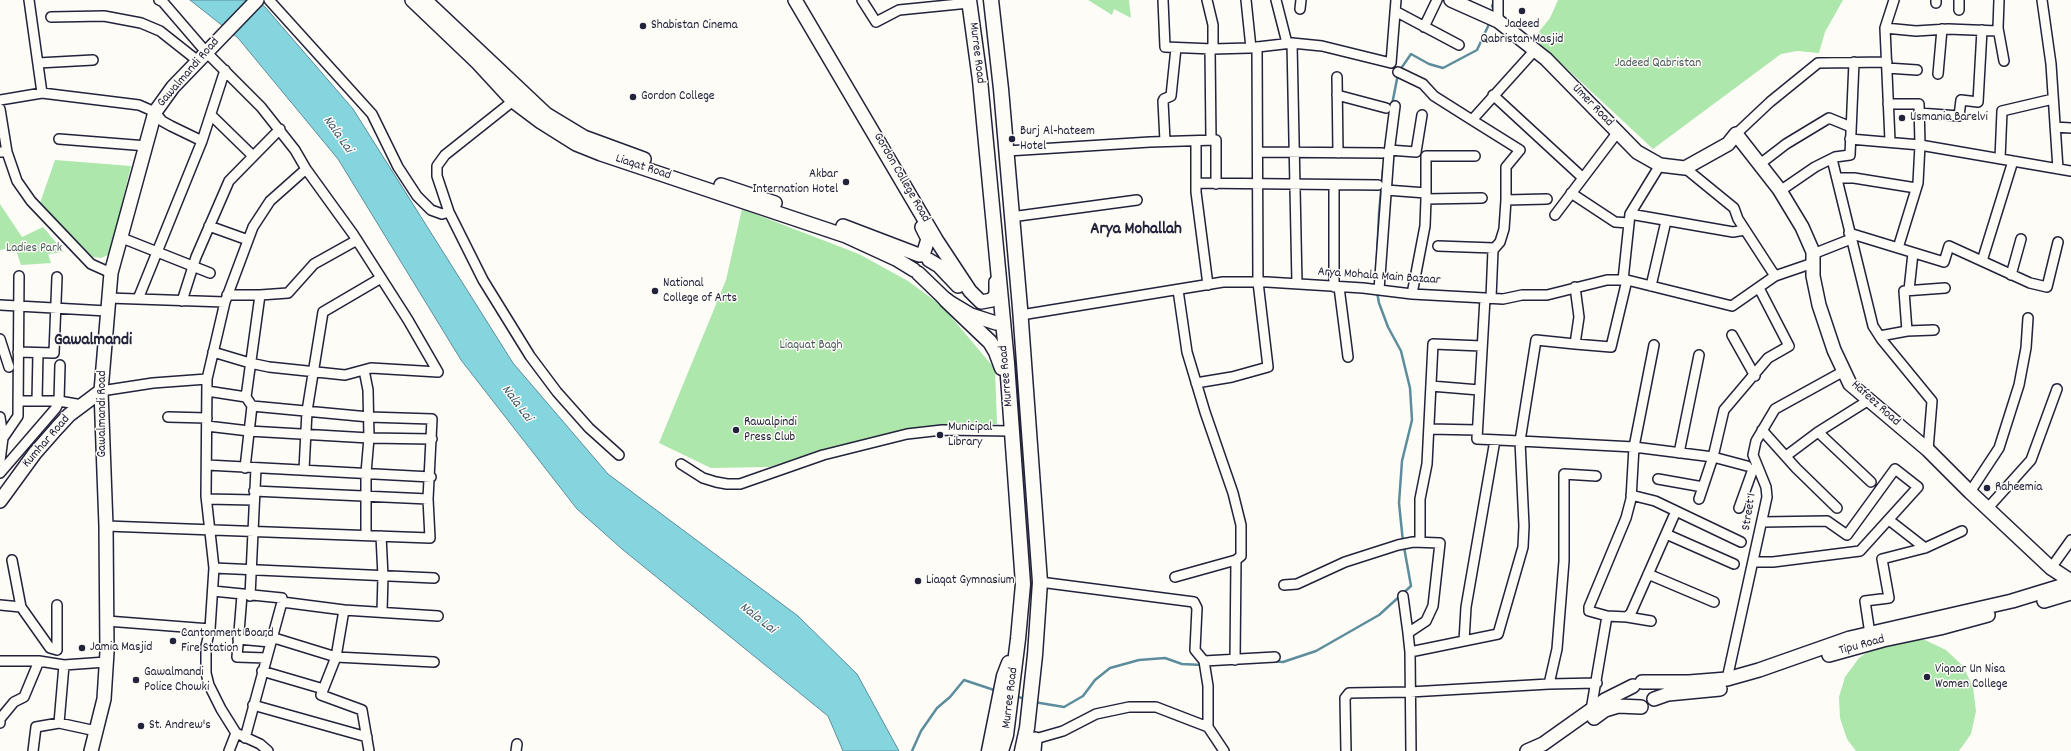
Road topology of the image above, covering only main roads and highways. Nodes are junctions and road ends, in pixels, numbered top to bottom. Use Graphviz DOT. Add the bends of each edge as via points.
graph roads {
  1 [pos="991,0"];
  2 [pos="969,1"];
  3 [pos="946,300"];
  4 [pos="1008,385"];
  5 [pos="1004,706"];
  6 [pos="1033,714"];
  7 [pos="1034,745"];
  8 [pos="989,751"];
  9 [pos="1001,751"];
  10 [pos="1022,751"];
  1 -- 6 [label="main road, Murree Road" via="1021,315 1040,582"];
  2 -- 4 [label="main road, Murree Road" via="980,80"];
  3 -- 4 [label="main road" via="990,342"];
  4 -- 5 [label="main road, Murree Road" via="1023,588 1018,639"];
  5 -- 8 [label="main road"];
  5 -- 9 [label="main road, Murree Road" via="1006,735"];
  6 -- 7 [label="main road"];
  6 -- 10 [label="main road, Murree Road"];
}
